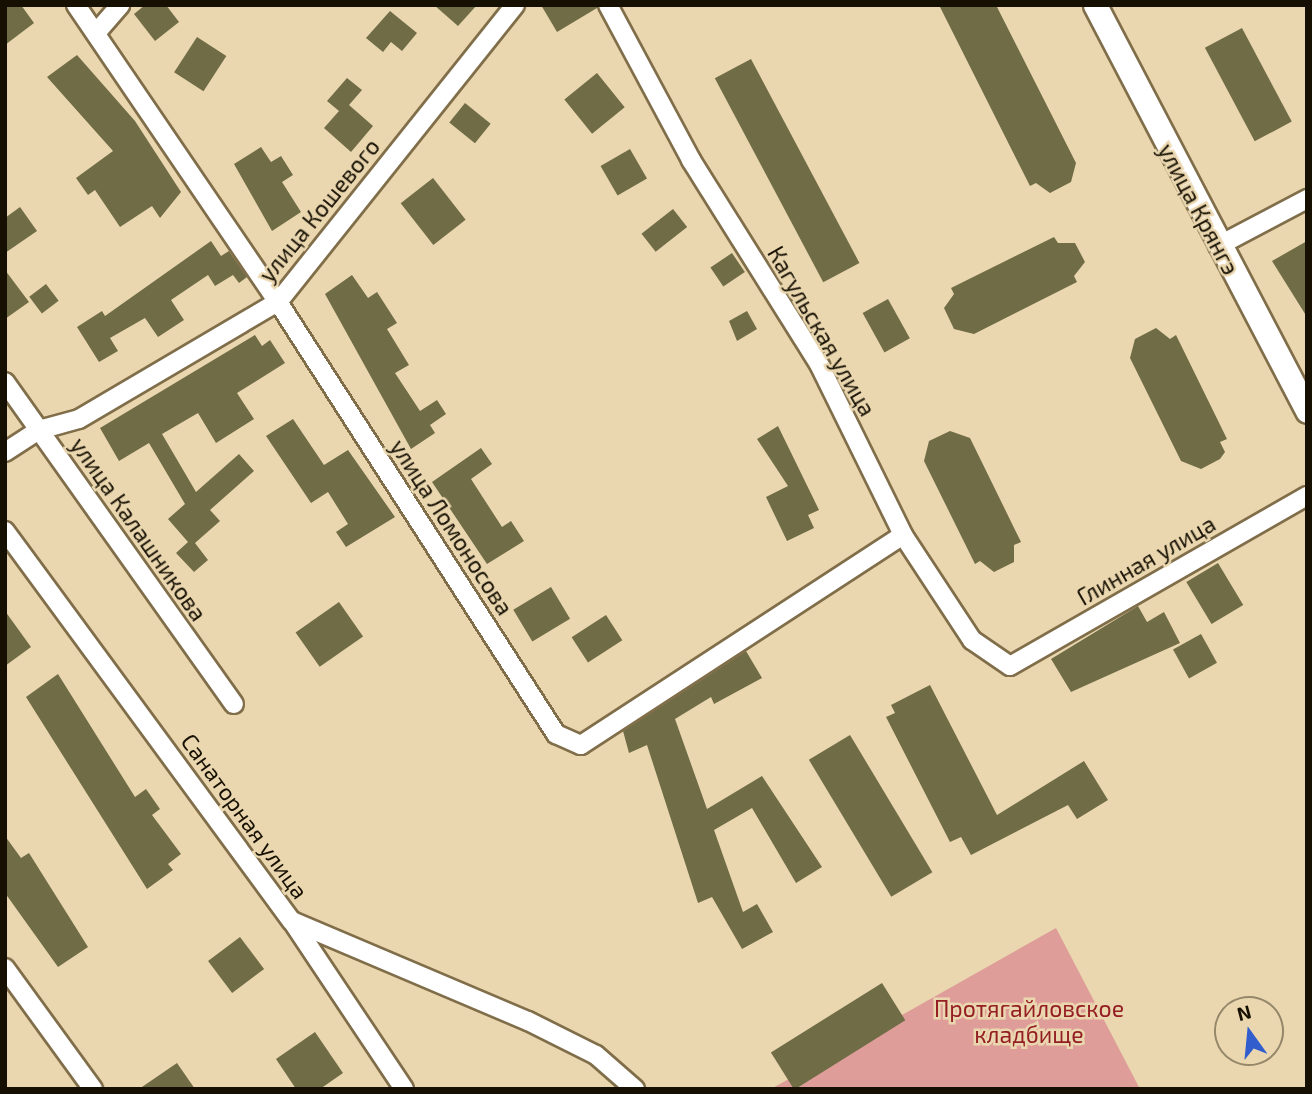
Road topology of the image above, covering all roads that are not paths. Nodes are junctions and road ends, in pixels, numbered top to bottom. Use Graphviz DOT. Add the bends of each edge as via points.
graph roads {
  1 [pos="76,5"];
  2 [pos="120,5"];
  3 [pos="515,5"];
  4 [pos="608,5"];
  5 [pos="1095,5"];
  6 [pos="96,33"];
  7 [pos="1307,199"];
  8 [pos="1218,246"];
  9 [pos="278,302"];
  10 [pos="5,382"];
  11 [pos="1307,411"];
  12 [pos="39,430"];
  13 [pos="5,452"];
  14 [pos="1307,496"];
  15 [pos="5,531"];
  16 [pos="903,535"];
  17 [pos="1010,666"];
  18 [pos="234,704"];
  19 [pos="292,921"];
  20 [pos="5,968"];
  21 [pos="93,1089"];
  22 [pos="404,1089"];
  23 [pos="635,1089"];
  1 -- 6 [label="street, улица Ломоносова"];
  2 -- 6 [label="street"];
  3 -- 9 [label="street, улица Кошевого"];
  4 -- 16 [label="street, Кагульская улица" via="691,160 820,366"];
  5 -- 8 [label="street, улица Крянгэ"];
  6 -- 9 [label="street, улица Ломоносова"];
  7 -- 8 [label="street"];
  8 -- 11 [label="street, улица Крянгэ"];
  9 -- 12 [label="street, улица Кошевого" via="79,419"];
  9 -- 16 [label="street, улица Ломоносова" via="556,734 581,745"];
  10 -- 12 [label="street, улица Калашникова"];
  12 -- 13 [label="street, улица Кошевого"];
  12 -- 18 [label="street, улица Калашникова"];
  14 -- 17 [label="street, Глинная улица"];
  15 -- 19 [label="street, Санаторная улица"];
  16 -- 17 [label="street, Кагульская улица" via="972,640"];
  19 -- 22 [label="street"];
  19 -- 23 [label="street, Санаторная улица" via="528,1021 596,1055"];
  20 -- 21 [label="street"];
}
